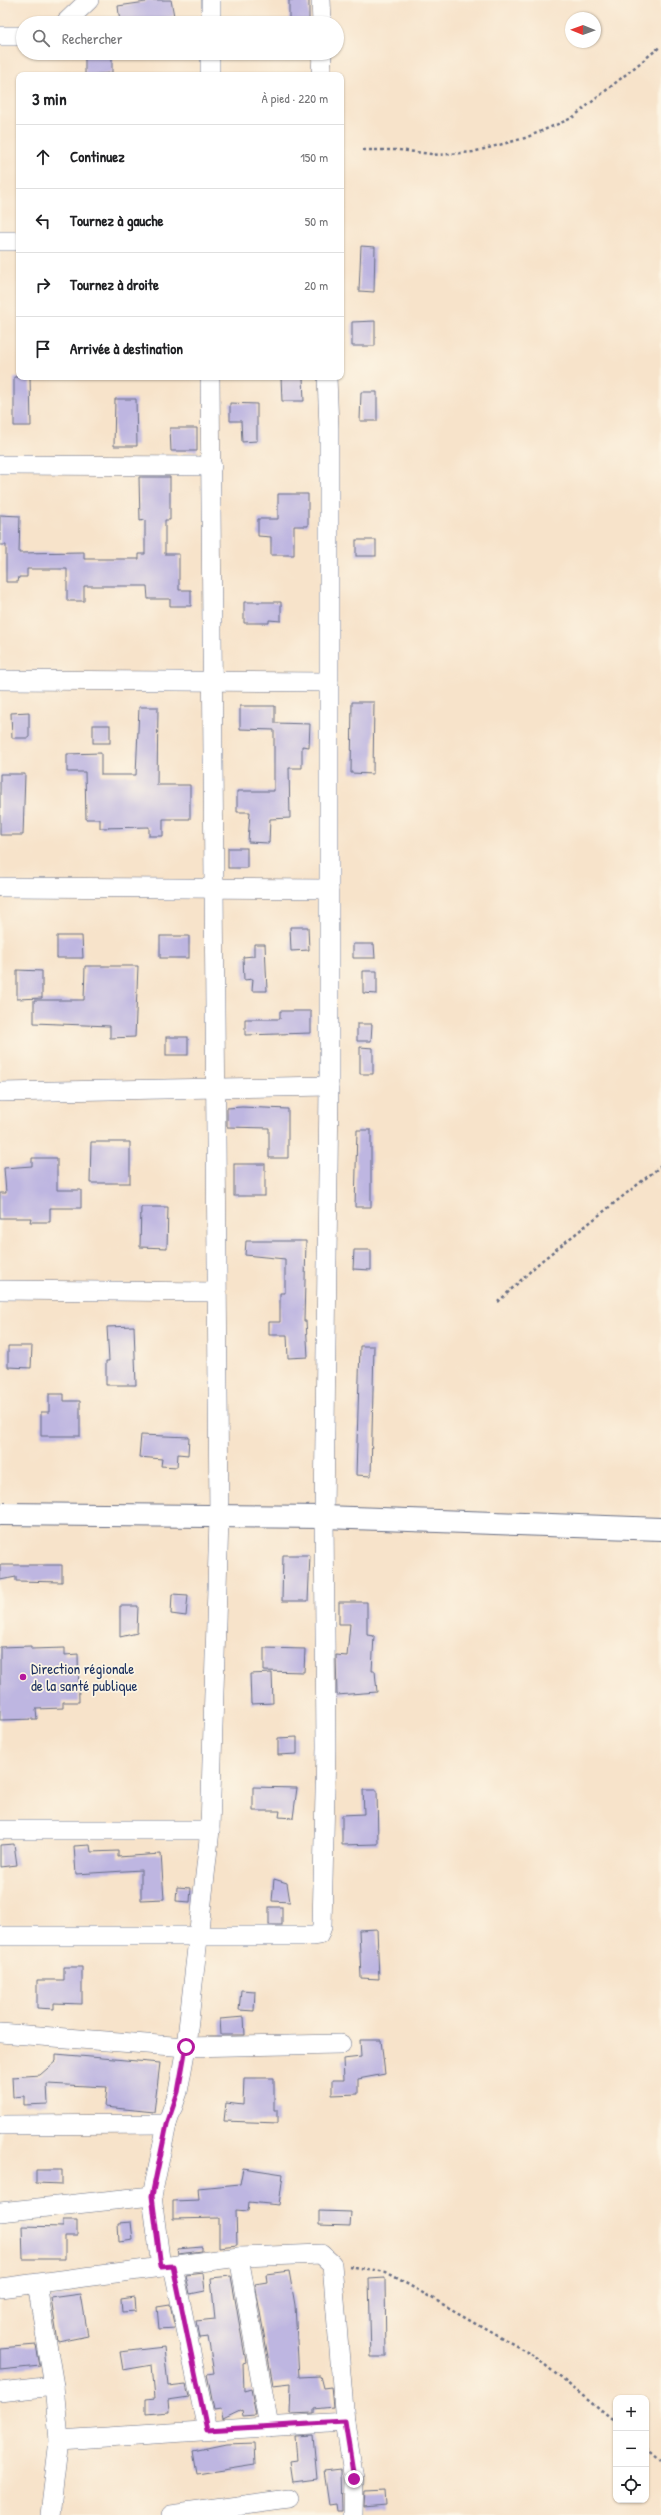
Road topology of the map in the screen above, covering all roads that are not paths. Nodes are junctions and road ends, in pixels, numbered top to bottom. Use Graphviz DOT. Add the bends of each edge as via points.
graph roads {
  1 [pos="89,0"];
  2 [pos="211,0"];
  3 [pos="321,0"];
  4 [pos="72,16"];
  5 [pos="211,16"];
  6 [pos="322,16"];
  7 [pos="0,36"];
  8 [pos="16,36"];
  9 [pos="210,60"];
  10 [pos="322,60"];
  11 [pos="210,72"];
  12 [pos="321,72"];
  13 [pos="0,241"];
  14 [pos="16,241"];
  15 [pos="210,380"];
  16 [pos="327,380"];
  17 [pos="0,465"];
  18 [pos="212,466"];
  19 [pos="0,680"];
  20 [pos="211,682"];
  21 [pos="329,682"];
  22 [pos="0,888"];
  23 [pos="213,888"];
  24 [pos="329,889"];
  25 [pos="329,1086"];
  26 [pos="215,1088"];
  27 [pos="0,1092"];
  28 [pos="0,1290"];
  29 [pos="217,1292"];
  30 [pos="0,1514"];
  31 [pos="324,1517"];
  32 [pos="218,1518"];
  33 [pos="661,1529"];
  34 [pos="0,1830"];
  35 [pos="210,1830"];
  36 [pos="0,1936"];
  37 [pos="197,1936"];
  38 [pos="0,2033"];
  39 [pos="341,2044"];
  40 [pos="186,2047"];
  41 [pos="167,2124"];
  42 [pos="0,2125"];
  43 [pos="152,2196"];
  44 [pos="0,2212"];
  45 [pos="239,2257"];
  46 [pos="167,2267"];
  47 [pos="37,2284"];
  48 [pos="0,2288"];
  49 [pos="54,2386"];
  50 [pos="0,2392"];
  51 [pos="345,2422"];
  52 [pos="269,2427"];
  53 [pos="207,2430"];
  54 [pos="59,2440"];
  55 [pos="289,2499"];
  56 [pos="50,2515"];
  57 [pos="170,2515"];
  58 [pos="353,2515"];
  1 -- 4 [label="street"];
  2 -- 5 [label="street"];
  3 -- 6 [label="street"];
  7 -- 8 [label="street"];
  9 -- 11 [label="street"];
  10 -- 12 [label="street"];
  13 -- 14 [label="street"];
  15 -- 18 [label="street"];
  16 -- 21 [label="street"];
  17 -- 18 [label="street"];
  18 -- 20 [label="street"];
  19 -- 20 [label="street"];
  20 -- 21 [label="street"];
  20 -- 23 [label="street"];
  21 -- 24 [label="street"];
  22 -- 23 [label="street"];
  23 -- 24 [label="street"];
  23 -- 26 [label="street"];
  24 -- 25 [label="street"];
  25 -- 26 [label="street"];
  25 -- 31 [label="street"];
  26 -- 27 [label="street"];
  26 -- 29 [label="street"];
  28 -- 29 [label="street"];
  29 -- 32 [label="street"];
  30 -- 32 [label="street"];
  31 -- 32 [label="street"];
  31 -- 33 [label="street"];
  31 -- 37 [label="street" via="326,1747 322,1927 319,1935 312,1936"];
  32 -- 35 [label="street"];
  34 -- 35 [label="street"];
  35 -- 37 [label="street"];
  36 -- 37 [label="street"];
  37 -- 40 [label="street"];
  38 -- 40 [label="street"];
  39 -- 40 [label="street"];
  40 -- 41 [label="street" via="178,2092"];
  41 -- 42 [label="street"];
  41 -- 43 [label="street"];
  43 -- 44 [label="street"];
  43 -- 46 [label="street"];
  45 -- 46 [label="street"];
  45 -- 51 [label="street" via="321,2254 332,2264"];
  45 -- 52 [label="street"];
  46 -- 47 [label="street"];
  46 -- 53 [label="street"];
  47 -- 48 [label="street"];
  47 -- 49 [label="street"];
  49 -- 50 [label="street"];
  49 -- 54 [label="street"];
  51 -- 52 [label="street"];
  51 -- 58 [label="street" via="354,2479"];
  52 -- 53 [label="street"];
  53 -- 54 [label="street"];
  54 -- 56 [label="street"];
  55 -- 57 [label="street"];
}
